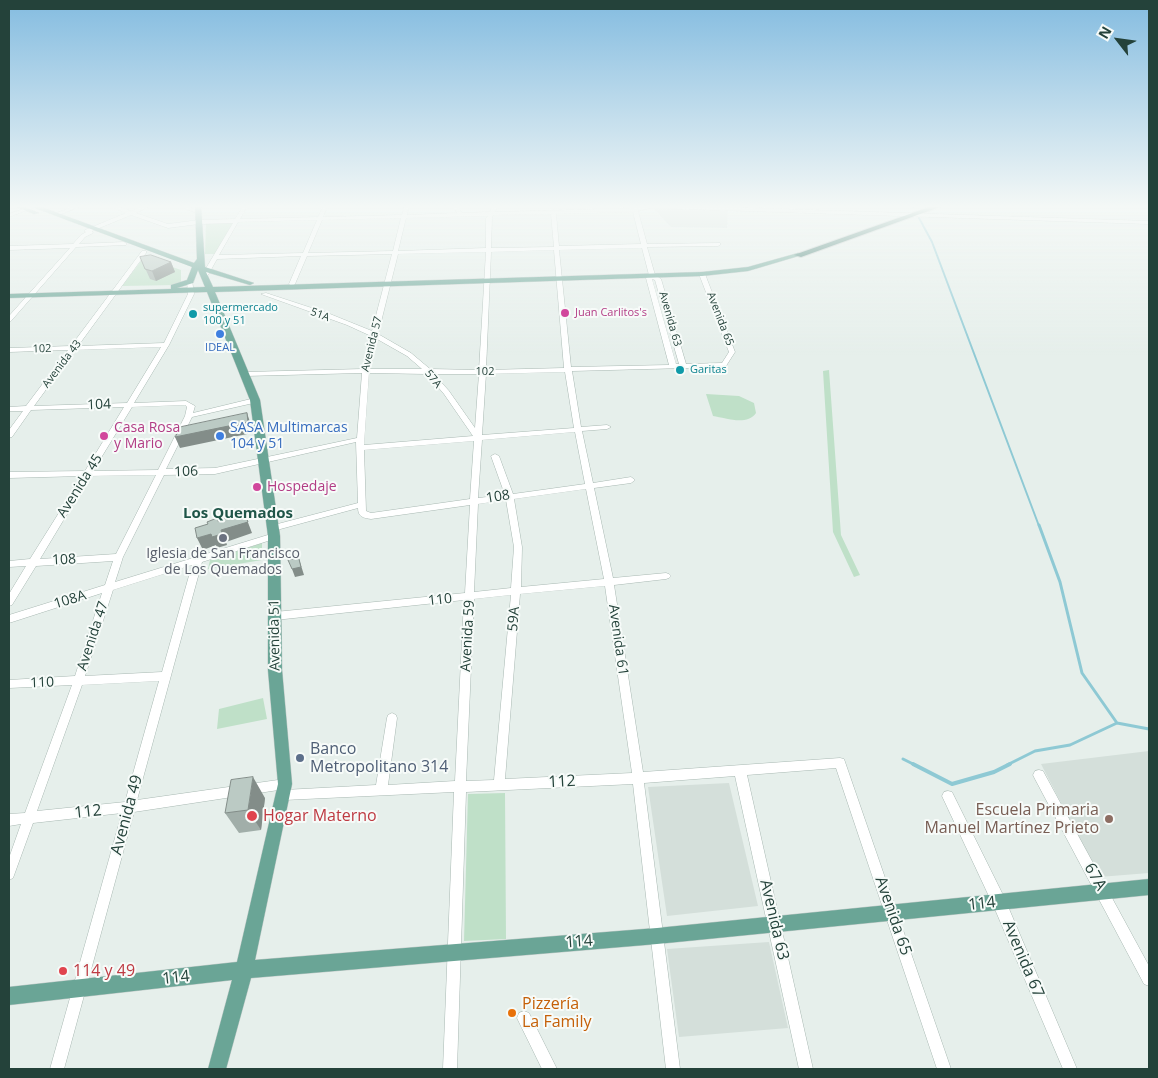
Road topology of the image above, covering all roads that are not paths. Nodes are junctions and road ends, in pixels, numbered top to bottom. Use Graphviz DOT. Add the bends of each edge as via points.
graph roads {
  1 [pos="67,255"];
  2 [pos="142,255"];
  3 [pos="155,255"];
  4 [pos="160,255"];
  5 [pos="291,255"];
  6 [pos="305,255"];
  7 [pos="393,255"];
  8 [pos="488,255"];
  9 [pos="558,255"];
  10 [pos="646,255"];
  11 [pos="786,255"];
  12 [pos="790,255"];
  13 [pos="199,257"];
  14 [pos="215,257"];
  15 [pos="181,263"];
  16 [pos="651,273"];
  17 [pos="702,274"];
  18 [pos="560,276"];
  19 [pos="196,277"];
  20 [pos="487,278"];
  21 [pos="387,282"];
  22 [pos="262,284"];
  23 [pos="292,284"];
  24 [pos="232,286"];
  25 [pos="209,288"];
  26 [pos="242,288"];
  27 [pos="116,291"];
  28 [pos="9,292"];
  29 [pos="33,293"];
  30 [pos="264,294"];
  31 [pos="9,296"];
  32 [pos="214,298"];
  33 [pos="9,320"];
  34 [pos="376,335"];
  35 [pos="166,345"];
  36 [pos="74,348"];
  37 [pos="9,350"];
  38 [pos="726,364"];
  39 [pos="673,366"];
  40 [pos="683,366"];
  41 [pos="568,370"];
  42 [pos="366,371"];
  43 [pos="428,371"];
  44 [pos="483,372"];
  45 [pos="245,374"];
  46 [pos="255,400"];
  47 [pos="130,404"];
  48 [pos="190,404"];
  49 [pos="29,408"];
  50 [pos="9,409"];
  51 [pos="189,416"];
  52 [pos="607,426"];
  53 [pos="578,429"];
  54 [pos="9,435"];
  55 [pos="477,436"];
  56 [pos="361,443"];
  57 [pos="495,456"];
  58 [pos="264,459"];
  59 [pos="89,472"];
  60 [pos="161,473"];
  61 [pos="9,475"];
  62 [pos="631,480"];
  63 [pos="589,484"];
  64 [pos="509,495"];
  65 [pos="474,501"];
  66 [pos="360,505"];
  67 [pos="365,515"];
  68 [pos="273,532"];
  69 [pos="119,557"];
  70 [pos="198,560"];
  71 [pos="32,562"];
  72 [pos="9,564"];
  73 [pos="666,576"];
  74 [pos="609,580"];
  75 [pos="109,588"];
  76 [pos="516,590"];
  77 [pos="470,597"];
  78 [pos="9,602"];
  79 [pos="275,616"];
  80 [pos="9,618"];
  81 [pos="164,676"];
  82 [pos="78,682"];
  83 [pos="9,684"];
  84 [pos="392,718"];
  85 [pos="840,763"];
  86 [pos="740,771"];
  87 [pos="1039,775"];
  88 [pos="638,778"];
  89 [pos="499,786"];
  90 [pos="460,787"];
  91 [pos="284,790"];
  92 [pos="381,790"];
  93 [pos="948,796"];
  94 [pos="130,807"];
  95 [pos="29,818"];
  96 [pos="9,820"];
  97 [pos="9,874"];
  98 [pos="1149,887"];
  99 [pos="1102,890"];
  100 [pos="999,902"];
  101 [pos="892,911"];
  102 [pos="776,924"];
  103 [pos="657,936"];
  104 [pos="453,953"];
  105 [pos="244,970"];
  106 [pos="1149,980"];
  107 [pos="79,988"];
  108 [pos="9,996"];
  109 [pos="524,1018"];
  110 [pos="57,1069"];
  111 [pos="217,1069"];
  112 [pos="450,1069"];
  113 [pos="550,1069"];
  114 [pos="674,1069"];
  115 [pos="806,1069"];
  116 [pos="944,1069"];
  117 [pos="1070,1069"];
  1 -- 29 [label="street"];
  2 -- 27 [label="street, Avenida 43"];
  3 -- 15 [label="main road"];
  4 -- 15 [label="main road"];
  5 -- 14 [label="street"];
  6 -- 23 [label="street"];
  7 -- 21 [label="street, Avenida 57"];
  8 -- 20 [label="street, Avenida 59"];
  9 -- 18 [label="street, Avenida 61"];
  10 -- 16 [label="street, Avenida 63"];
  11 -- 16 [label="main road" via="730,267"];
  12 -- 17 [label="main road" via="748,269"];
  13 -- 15 [label="main road"];
  13 -- 19 [label="main road, Avenida 51"];
  14 -- 19 [label="street, Avenida 45"];
  15 -- 19 [label="main road"];
  15 -- 19 [label="main road"];
  16 -- 17 [label="main road"];
  16 -- 18 [label="main road"];
  16 -- 39 [label="street, Avenida 63" via="648,278"];
  16 -- 40 [label="street, Avenida 63" via="658,279"];
  17 -- 38 [label="street, Avenida 65" via="732,352"];
  18 -- 20 [label="main road"];
  18 -- 41 [label="street, Avenida 61"];
  19 -- 22 [label="main road"];
  19 -- 24 [label="main road"];
  19 -- 25 [label="main road"];
  19 -- 25 [label="main road, Avenida 51"];
  19 -- 27 [label="main road"];
  19 -- 27 [label="main road" via="172,287"];
  19 -- 35 [label="street, Avenida 45"];
  20 -- 21 [label="main road"];
  20 -- 44 [label="street, Avenida 59"];
  21 -- 23 [label="main road"];
  21 -- 26 [label="main road"];
  21 -- 34 [label="street, Avenida 57"];
  22 -- 23 [label="main road"];
  22 -- 24 [label="main road"];
  24 -- 25 [label="main road"];
  24 -- 26 [label="main road"];
  25 -- 26 [label="main road"];
  25 -- 32 [label="main road, Avenida 51"];
  26 -- 32 [label="main road" via="222,291"];
  27 -- 29 [label="main road"];
  27 -- 36 [label="street, Avenida 43"];
  28 -- 29 [label="main road"];
  29 -- 31 [label="main road"];
  29 -- 33 [label="street"];
  30 -- 34 [label="street, 51A"];
  32 -- 45 [label="main road, Avenida 51"];
  34 -- 42 [label="street, Avenida 57"];
  34 -- 43 [label="street, 57A" via="402,348"];
  35 -- 36 [label="street, 102"];
  35 -- 47 [label="street, Avenida 45"];
  36 -- 37 [label="street, 102"];
  36 -- 49 [label="street, Avenida 43"];
  38 -- 40 [label="street, 102"];
  39 -- 40 [label="street, 102"];
  39 -- 41 [label="street, 102"];
  41 -- 44 [label="street, 102"];
  41 -- 53 [label="street, Avenida 61"];
  42 -- 43 [label="street, 102"];
  42 -- 45 [label="street, 102"];
  42 -- 56 [label="street, Avenida 57"];
  43 -- 44 [label="street, 102"];
  43 -- 55 [label="street, 57A"];
  44 -- 55 [label="street, Avenida 59"];
  45 -- 46 [label="main road, Avenida 51"];
  46 -- 51 [label="street"];
  46 -- 58 [label="main road, Avenida 51"];
  47 -- 48 [label="street, 104"];
  47 -- 49 [label="street, 104"];
  47 -- 59 [label="street, Avenida 45"];
  48 -- 51 [label="street, Avenida 47"];
  49 -- 50 [label="street, 104"];
  49 -- 54 [label="street, Avenida 43"];
  51 -- 60 [label="street, Avenida 47"];
  52 -- 53 [label="street, 106"];
  53 -- 55 [label="street, 106"];
  53 -- 63 [label="street, Avenida 61"];
  55 -- 56 [label="street, 106"];
  55 -- 65 [label="street, Avenida 59"];
  56 -- 58 [label="street, 106"];
  56 -- 66 [label="street, Avenida 57"];
  57 -- 64 [label="street, 59A"];
  58 -- 60 [label="street, 106" via="215,471"];
  58 -- 68 [label="main road, Avenida 51"];
  59 -- 60 [label="street, 106"];
  59 -- 61 [label="street, 106"];
  59 -- 71 [label="street, Avenida 45"];
  60 -- 69 [label="street, Avenida 47"];
  62 -- 63 [label="street, 108"];
  63 -- 64 [label="street, 108"];
  63 -- 74 [label="street, Avenida 61"];
  64 -- 65 [label="street, 108"];
  64 -- 76 [label="street, 59A" via="518,547"];
  65 -- 67 [label="street, 108"];
  65 -- 77 [label="street, Avenida 59"];
  66 -- 67 [label="street, Avenida 57"];
  66 -- 68 [label="street, 108A"];
  68 -- 70 [label="street, 108A"];
  68 -- 79 [label="main road, Avenida 51"];
  69 -- 71 [label="street, 108"];
  69 -- 75 [label="street, Avenida 47"];
  70 -- 75 [label="street, 108A"];
  70 -- 81 [label="street, Avenida 49"];
  71 -- 72 [label="street, 108"];
  71 -- 78 [label="street, Avenida 45"];
  73 -- 74 [label="street, 110"];
  74 -- 76 [label="street, 110"];
  74 -- 88 [label="street, Avenida 61"];
  75 -- 80 [label="street, 108A"];
  75 -- 82 [label="street, Avenida 47"];
  76 -- 77 [label="street, 110"];
  76 -- 89 [label="street, 59A"];
  77 -- 79 [label="street, 110"];
  77 -- 90 [label="street, Avenida 59"];
  79 -- 91 [label="main road, Avenida 51" via="275,679"];
  81 -- 82 [label="street, 110"];
  81 -- 94 [label="street, Avenida 49"];
  82 -- 83 [label="street, 110"];
  82 -- 95 [label="street, Avenida 47"];
  84 -- 92 [label="street"];
  85 -- 86 [label="street, 112"];
  85 -- 101 [label="street, Avenida 65"];
  86 -- 88 [label="street, 112"];
  86 -- 102 [label="street, Avenida 63"];
  87 -- 99 [label="street, 67A"];
  88 -- 89 [label="street, 112"];
  88 -- 103 [label="street, Avenida 61"];
  89 -- 90 [label="street, 112"];
  90 -- 92 [label="street, 112"];
  90 -- 104 [label="street, Avenida 59"];
  91 -- 92 [label="street, 112"];
  91 -- 94 [label="street, 112"];
  91 -- 105 [label="main road, Avenida 51"];
  93 -- 100 [label="street, Avenida 67"];
  94 -- 95 [label="street, 112"];
  94 -- 107 [label="street, Avenida 49"];
  95 -- 96 [label="street, 112"];
  95 -- 97 [label="street, Avenida 47"];
  98 -- 99 [label="main road, 114"];
  99 -- 100 [label="main road, 114"];
  99 -- 106 [label="street, 67A"];
  100 -- 101 [label="main road, 114"];
  100 -- 117 [label="street, Avenida 67"];
  101 -- 102 [label="main road, 114"];
  101 -- 116 [label="street, Avenida 65"];
  102 -- 103 [label="main road, 114"];
  102 -- 115 [label="street, Avenida 63"];
  103 -- 104 [label="main road, 114"];
  103 -- 114 [label="street, Avenida 61"];
  104 -- 105 [label="main road, 114"];
  104 -- 112 [label="street, Avenida 59"];
  105 -- 107 [label="main road, 114"];
  105 -- 111 [label="main road, Avenida 51"];
  107 -- 108 [label="main road, 114"];
  107 -- 110 [label="street, Avenida 49"];
  109 -- 113 [label="street"];
}
